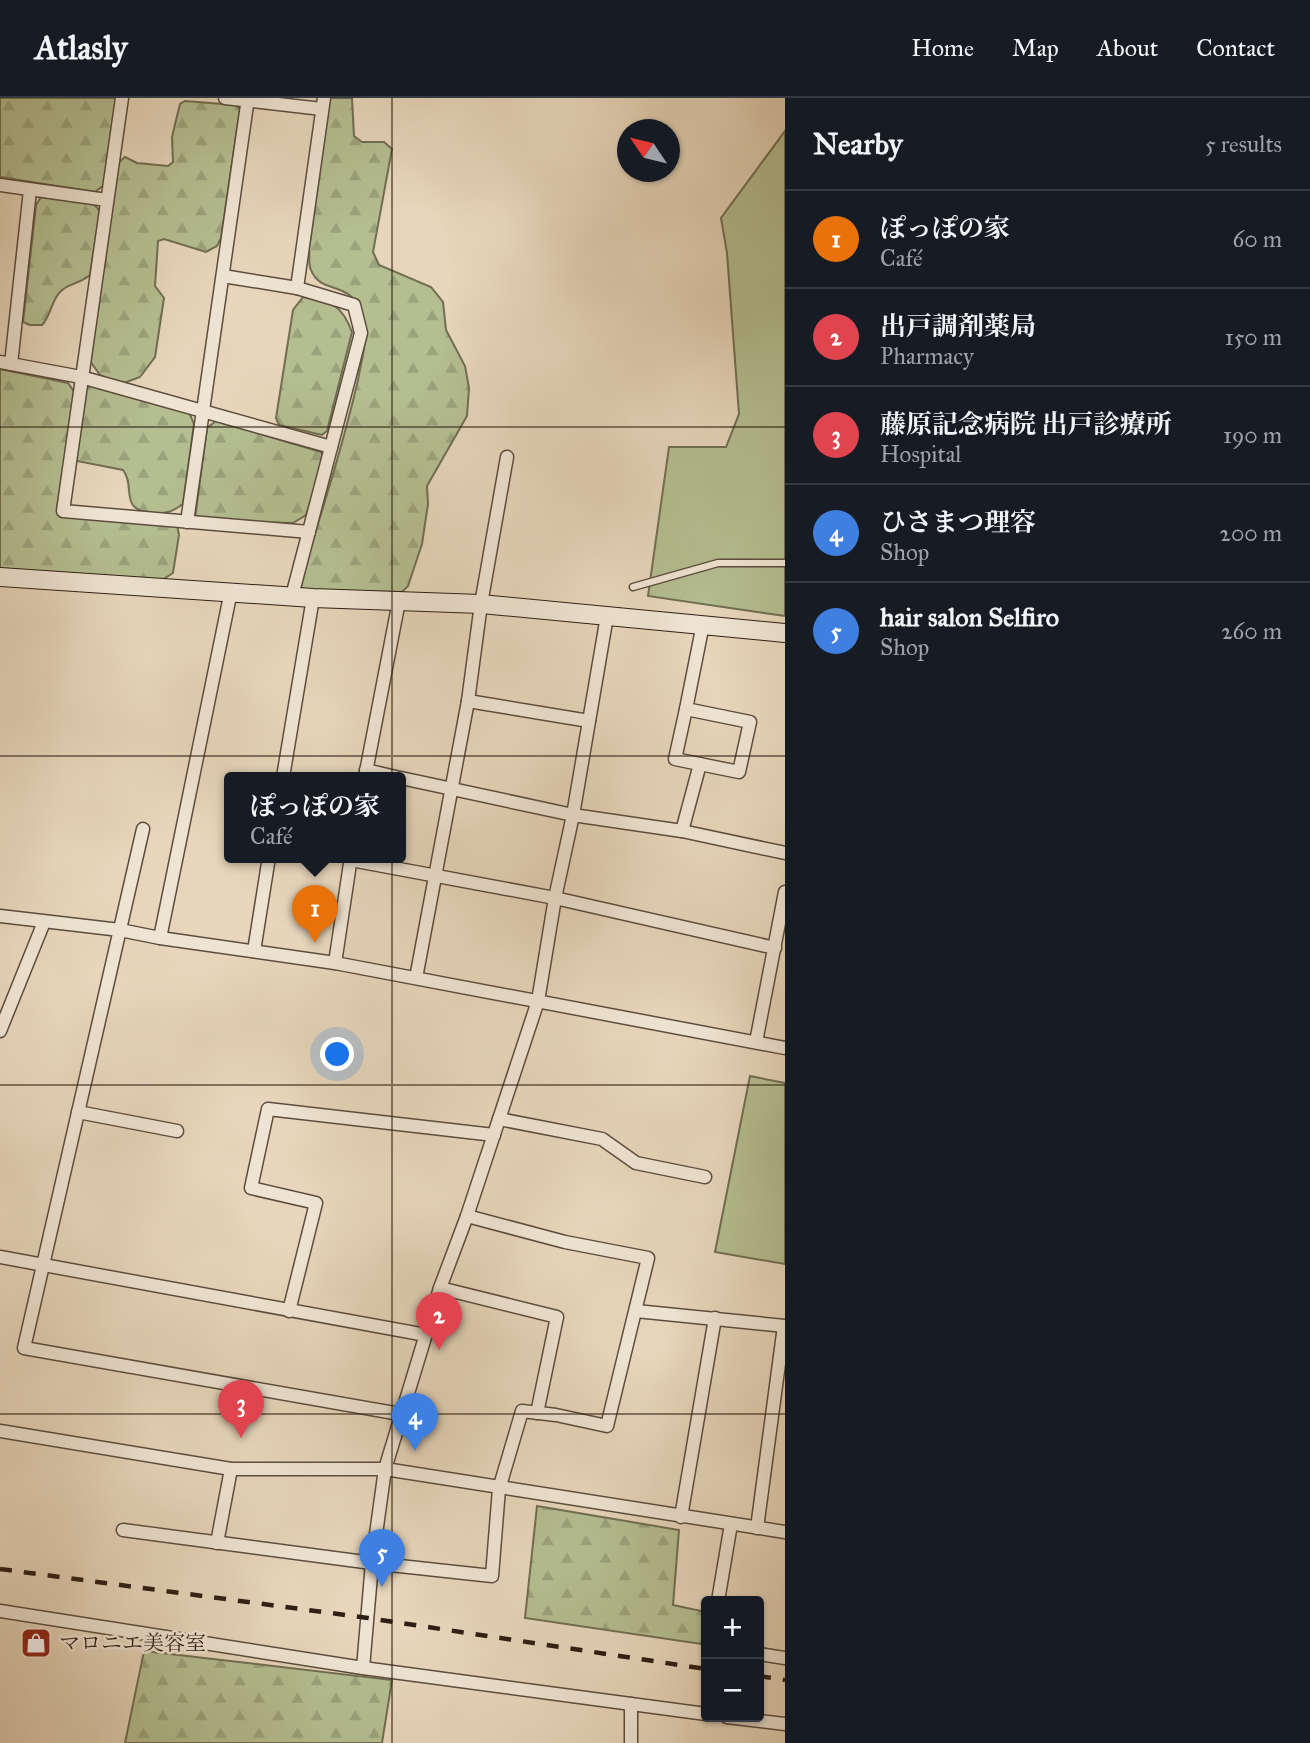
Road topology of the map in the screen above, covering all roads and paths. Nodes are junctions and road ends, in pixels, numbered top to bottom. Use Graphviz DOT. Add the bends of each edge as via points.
graph roads {
  1 [pos="122,98"];
  2 [pos="225,98"];
  3 [pos="248,99"];
  4 [pos="323,104"];
  5 [pos="0,186"];
  6 [pos="30,190"];
  7 [pos="107,200"];
  8 [pos="223,276"];
  9 [pos="297,288"];
  10 [pos="5,363"];
  11 [pos="81,377"];
  12 [pos="203,411"];
  13 [pos="331,447"];
  14 [pos="507,457"];
  15 [pos="187,522"];
  16 [pos="309,532"];
  17 [pos="785,563"];
  18 [pos="0,577"];
  19 [pos="633,587"];
  20 [pos="231,591"];
  21 [pos="292,596"];
  22 [pos="313,598"];
  23 [pos="399,601"];
  24 [pos="481,604"];
  25 [pos="607,616"];
  26 [pos="703,624"];
  27 [pos="785,633"];
  28 [pos="468,701"];
  29 [pos="686,709"];
  30 [pos="589,720"];
  31 [pos="700,764"];
  32 [pos="284,772"];
  33 [pos="365,772"];
  34 [pos="406,779"];
  35 [pos="451,788"];
  36 [pos="573,815"];
  37 [pos="143,829"];
  38 [pos="682,831"];
  39 [pos="785,853"];
  40 [pos="268,863"];
  41 [pos="350,863"];
  42 [pos="373,863"];
  43 [pos="433,877"];
  44 [pos="785,892"];
  45 [pos="555,898"];
  46 [pos="0,916"];
  47 [pos="44,922"];
  48 [pos="120,930"];
  49 [pos="160,938"];
  50 [pos="775,948"];
  51 [pos="254,951"];
  52 [pos="335,963"];
  53 [pos="416,978"];
  54 [pos="538,1001"];
  55 [pos="0,1031"];
  56 [pos="756,1041"];
  57 [pos="785,1048"];
  58 [pos="78,1112"];
  59 [pos="499,1119"];
  60 [pos="177,1130"];
  61 [pos="494,1135"];
  62 [pos="705,1177"];
  63 [pos="467,1216"];
  64 [pos="0,1257"];
  65 [pos="44,1264"];
  66 [pos="440,1288"];
  67 [pos="289,1311"];
  68 [pos="636,1311"];
  69 [pos="715,1318"];
  70 [pos="785,1326"];
  71 [pos="426,1335"];
  72 [pos="537,1413"];
  73 [pos="400,1414"];
  74 [pos="0,1431"];
  75 [pos="231,1469"];
  76 [pos="385,1469"];
  77 [pos="499,1489"];
  78 [pos="681,1517"];
  79 [pos="732,1524"];
  80 [pos="757,1528"];
  81 [pos="123,1530"];
  82 [pos="785,1532"];
  83 [pos="217,1543"];
  84 [pos="372,1563"];
  85 [pos="719,1596"];
  86 [pos="0,1611"];
  87 [pos="764,1655"];
  88 [pos="785,1658"];
  89 [pos="363,1668"];
  90 [pos="631,1704"];
  91 [pos="701,1713"];
  92 [pos="764,1721"];
  93 [pos="785,1724"];
  94 [pos="631,1743"];
  1 -- 7 [label="street"];
  2 -- 3 [label="street"];
  3 -- 4 [label="street"];
  3 -- 8 [label="street"];
  4 -- 9 [label="street"];
  5 -- 6 [label="street"];
  6 -- 7 [label="street"];
  6 -- 10 [label="street"];
  7 -- 11 [label="street"];
  8 -- 9 [label="street"];
  8 -- 12 [label="street"];
  9 -- 13 [label="street" via="354,305 361,333"];
  10 -- 11 [label="street"];
  11 -- 12 [label="street"];
  11 -- 15 [label="street" via="63,512"];
  12 -- 13 [label="street"];
  12 -- 15 [label="street"];
  13 -- 16 [label="street"];
  14 -- 24 [label="street"];
  15 -- 16 [label="street"];
  16 -- 21 [label="street"];
  17 -- 19 [label="lane" via="718,563"];
  18 -- 20 [label="street"];
  20 -- 21 [label="street"];
  20 -- 49 [label="street"];
  21 -- 22 [label="street"];
  22 -- 23 [label="street"];
  22 -- 32 [label="street"];
  23 -- 24 [label="street"];
  23 -- 33 [label="street"];
  24 -- 25 [label="street"];
  24 -- 28 [label="street"];
  25 -- 26 [label="street"];
  25 -- 30 [label="street"];
  26 -- 27 [label="street"];
  26 -- 29 [label="street"];
  28 -- 30 [label="street"];
  28 -- 35 [label="street"];
  29 -- 31 [label="street" via="676,759"];
  29 -- 31 [label="street" via="750,722 739,772"];
  30 -- 36 [label="street"];
  31 -- 38 [label="street"];
  34 -- 35 [label="street"];
  35 -- 36 [label="street"];
  35 -- 43 [label="street"];
  36 -- 38 [label="street"];
  36 -- 45 [label="street"];
  37 -- 48 [label="street"];
  38 -- 39 [label="street"];
  40 -- 51 [label="street"];
  41 -- 52 [label="street"];
  42 -- 43 [label="street"];
  43 -- 45 [label="street"];
  43 -- 53 [label="street"];
  44 -- 50 [label="street"];
  45 -- 50 [label="street"];
  45 -- 54 [label="street"];
  46 -- 47 [label="street"];
  47 -- 48 [label="street"];
  47 -- 55 [label="street"];
  48 -- 49 [label="street"];
  48 -- 58 [label="street"];
  49 -- 51 [label="street"];
  50 -- 56 [label="street"];
  51 -- 52 [label="street"];
  52 -- 53 [label="street"];
  53 -- 54 [label="street"];
  54 -- 56 [label="street"];
  54 -- 59 [label="street"];
  56 -- 57 [label="street"];
  58 -- 60 [label="street"];
  58 -- 65 [label="street"];
  59 -- 61 [label="street"];
  59 -- 62 [label="street" via="602,1139 636,1163"];
  61 -- 63 [label="street"];
  61 -- 67 [label="street" via="268,1109 251,1188 316,1203"];
  63 -- 66 [label="street"];
  63 -- 68 [label="street" via="648,1258"];
  64 -- 65 [label="street"];
  65 -- 67 [label="street"];
  65 -- 73 [label="street" via="24,1348"];
  66 -- 71 [label="street"];
  66 -- 72 [label="street" via="557,1317"];
  67 -- 71 [label="street"];
  68 -- 69 [label="street"];
  68 -- 72 [label="street" via="607,1426"];
  69 -- 70 [label="street"];
  69 -- 78 [label="street"];
  70 -- 80 [label="street"];
  71 -- 73 [label="street"];
  72 -- 77 [label="street" via="522,1412"];
  73 -- 76 [label="street"];
  74 -- 75 [label="street"];
  75 -- 76 [label="street"];
  75 -- 83 [label="street"];
  76 -- 77 [label="street"];
  76 -- 84 [label="street"];
  77 -- 78 [label="street"];
  77 -- 84 [label="street" via="492,1576"];
  78 -- 79 [label="street"];
  79 -- 80 [label="street"];
  79 -- 85 [label="street"];
  80 -- 82 [label="street"];
  81 -- 83 [label="street"];
  83 -- 84 [label="street"];
  84 -- 89 [label="street"];
  86 -- 89 [label="street"];
  87 -- 88 [label="street"];
  89 -- 90 [label="street"];
  90 -- 91 [label="street"];
  90 -- 94 [label="street"];
  92 -- 93 [label="street"];
}
